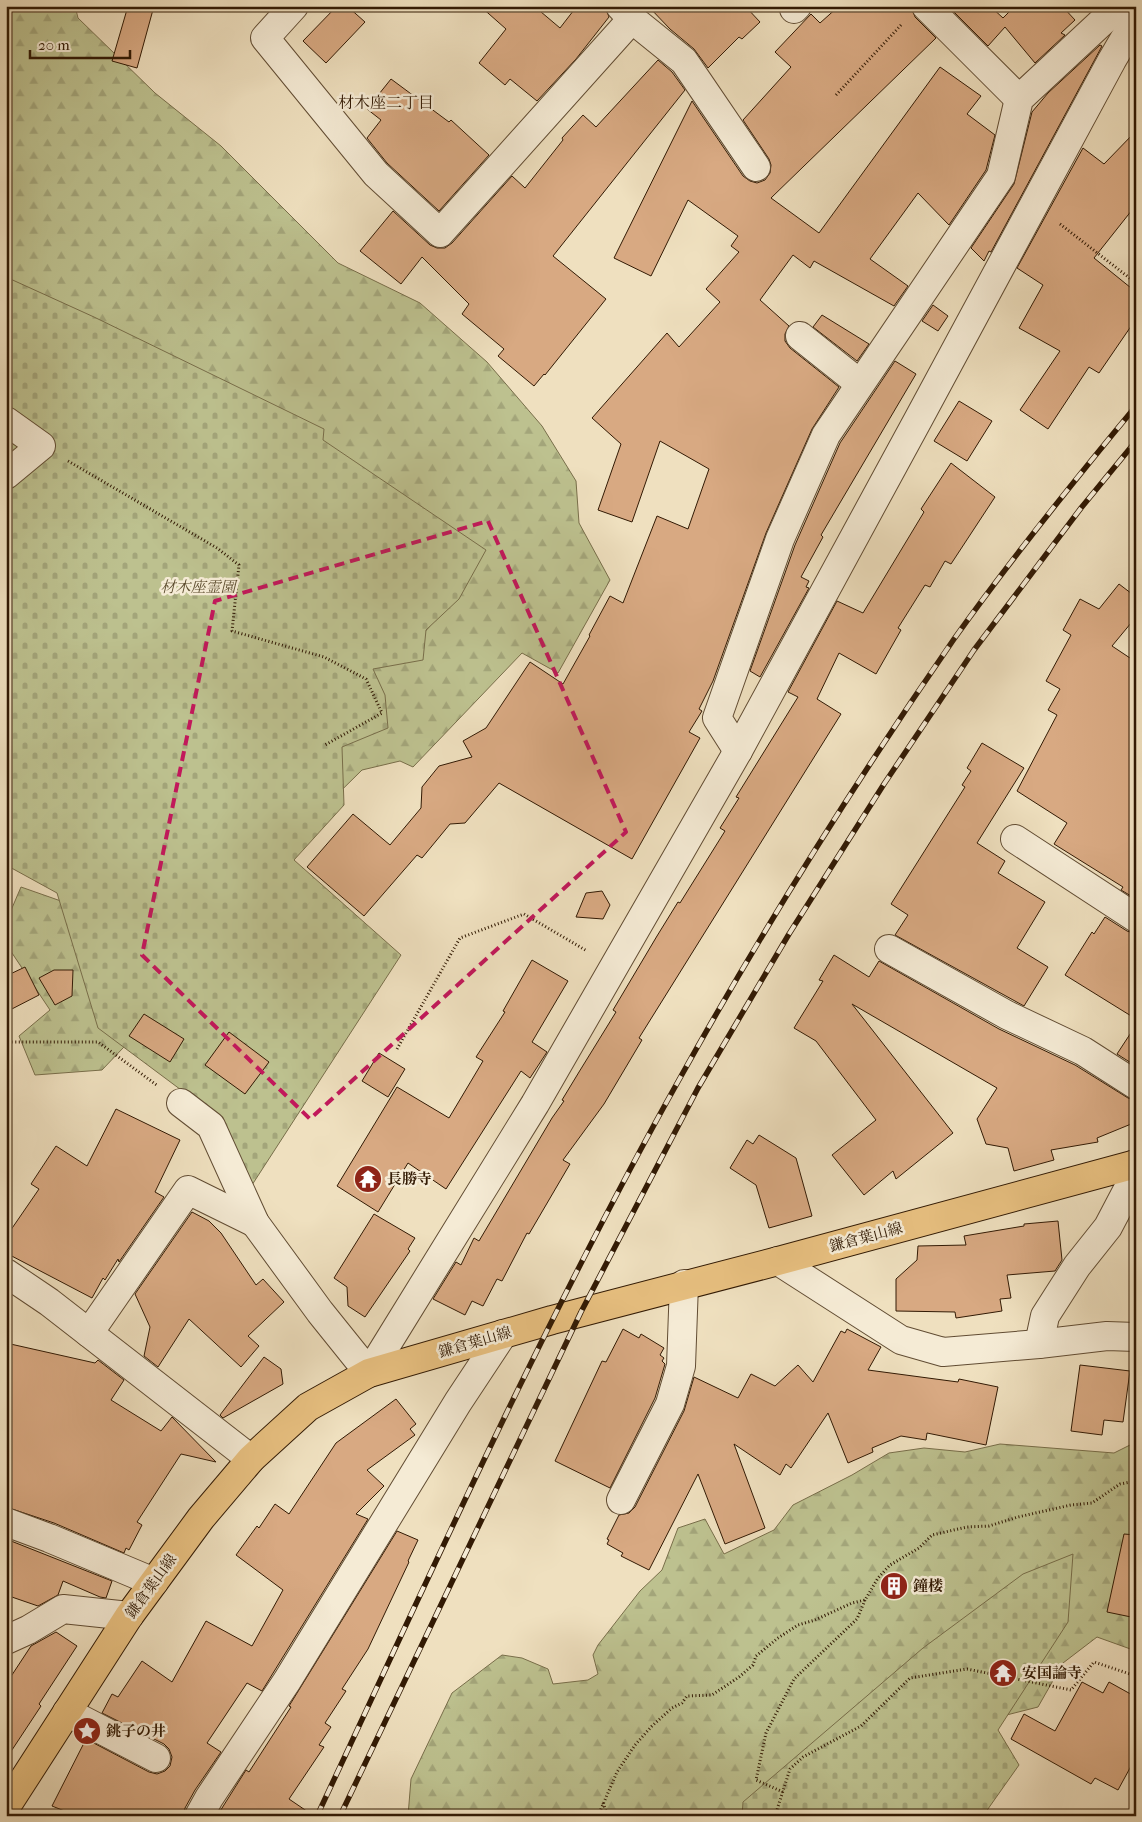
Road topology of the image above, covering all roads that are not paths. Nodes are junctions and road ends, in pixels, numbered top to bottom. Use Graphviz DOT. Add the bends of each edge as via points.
graph roads {
  1 [pos="294,6"];
  2 [pos="1119,6"];
  3 [pos="626,13"];
  4 [pos="916,13"];
  5 [pos="1136,19"];
  6 [pos="1019,99"];
  7 [pos="756,167"];
  8 [pos="800,336"];
  9 [pos="859,383"];
  10 [pos="6,421"];
  11 [pos="6,475"];
  12 [pos="738,750"];
  13 [pos="1015,839"];
  14 [pos="1136,918"];
  15 [pos="889,950"];
  16 [pos="1136,1085"];
  17 [pos="181,1103"];
  18 [pos="1136,1164"];
  19 [pos="255,1223"];
  20 [pos="778,1261"];
  21 [pos="6,1273"];
  22 [pos="684,1284"];
  23 [pos="89,1333"];
  24 [pos="503,1334"];
  25 [pos="1136,1337"];
  26 [pos="1039,1344"];
  27 [pos="369,1373"];
  28 [pos="251,1459"];
  29 [pos="622,1500"];
  30 [pos="6,1522"];
  31 [pos="154,1582"];
  32 [pos="129,1616"];
  33 [pos="6,1640"];
  34 [pos="67,1712"];
  35 [pos="156,1758"];
  36 [pos="6,1807"];
  37 [pos="199,1816"];
  1 -- 3 [label="street" via="265,38 376,174 440,233"];
  2 -- 6 [label="street"];
  3 -- 7 [label="street" via="684,61"];
  4 -- 6 [label="street"];
  5 -- 12 [label="street"];
  6 -- 9 [label="street" via="1001,176"];
  8 -- 9 [label="street"];
  9 -- 12 [label="street" via="826,434 780,539 717,718"];
  10 -- 11 [label="street" via="41,446"];
  12 -- 27 [label="street" via="535,1104"];
  13 -- 14 [label="street"];
  15 -- 16 [label="street" via="1007,1015 1083,1051"];
  17 -- 19 [label="street" via="211,1126"];
  18 -- 20 [label="main road, 鎌倉葉山線"];
  18 -- 26 [label="street" via="1129,1187 1108,1227 1077,1266 1045,1316"];
  19 -- 23 [label="street" via="188,1190"];
  19 -- 27 [label="street"];
  20 -- 22 [label="main road, 鎌倉葉山線"];
  20 -- 26 [label="street" via="901,1340 943,1352"];
  21 -- 23 [label="street"];
  22 -- 24 [label="main road, 鎌倉葉山線"];
  22 -- 29 [label="street" via="681,1366 673,1395"];
  23 -- 28 [label="street"];
  24 -- 27 [label="main road, 鎌倉葉山線"];
  24 -- 37 [label="street" via="287,1682"];
  25 -- 26 [label="street" via="1107,1336"];
  27 -- 28 [label="main road, 鎌倉葉山線" via="308,1407"];
  28 -- 31 [label="main road, 鎌倉葉山線" via="201,1518"];
  30 -- 31 [label="street"];
  31 -- 32 [label="main road, 鎌倉葉山線"];
  32 -- 33 [label="street" via="63,1609"];
  32 -- 34 [label="main road, 鎌倉葉山線"];
  34 -- 35 [label="street"];
  34 -- 36 [label="main road, 鎌倉葉山線"];
}
